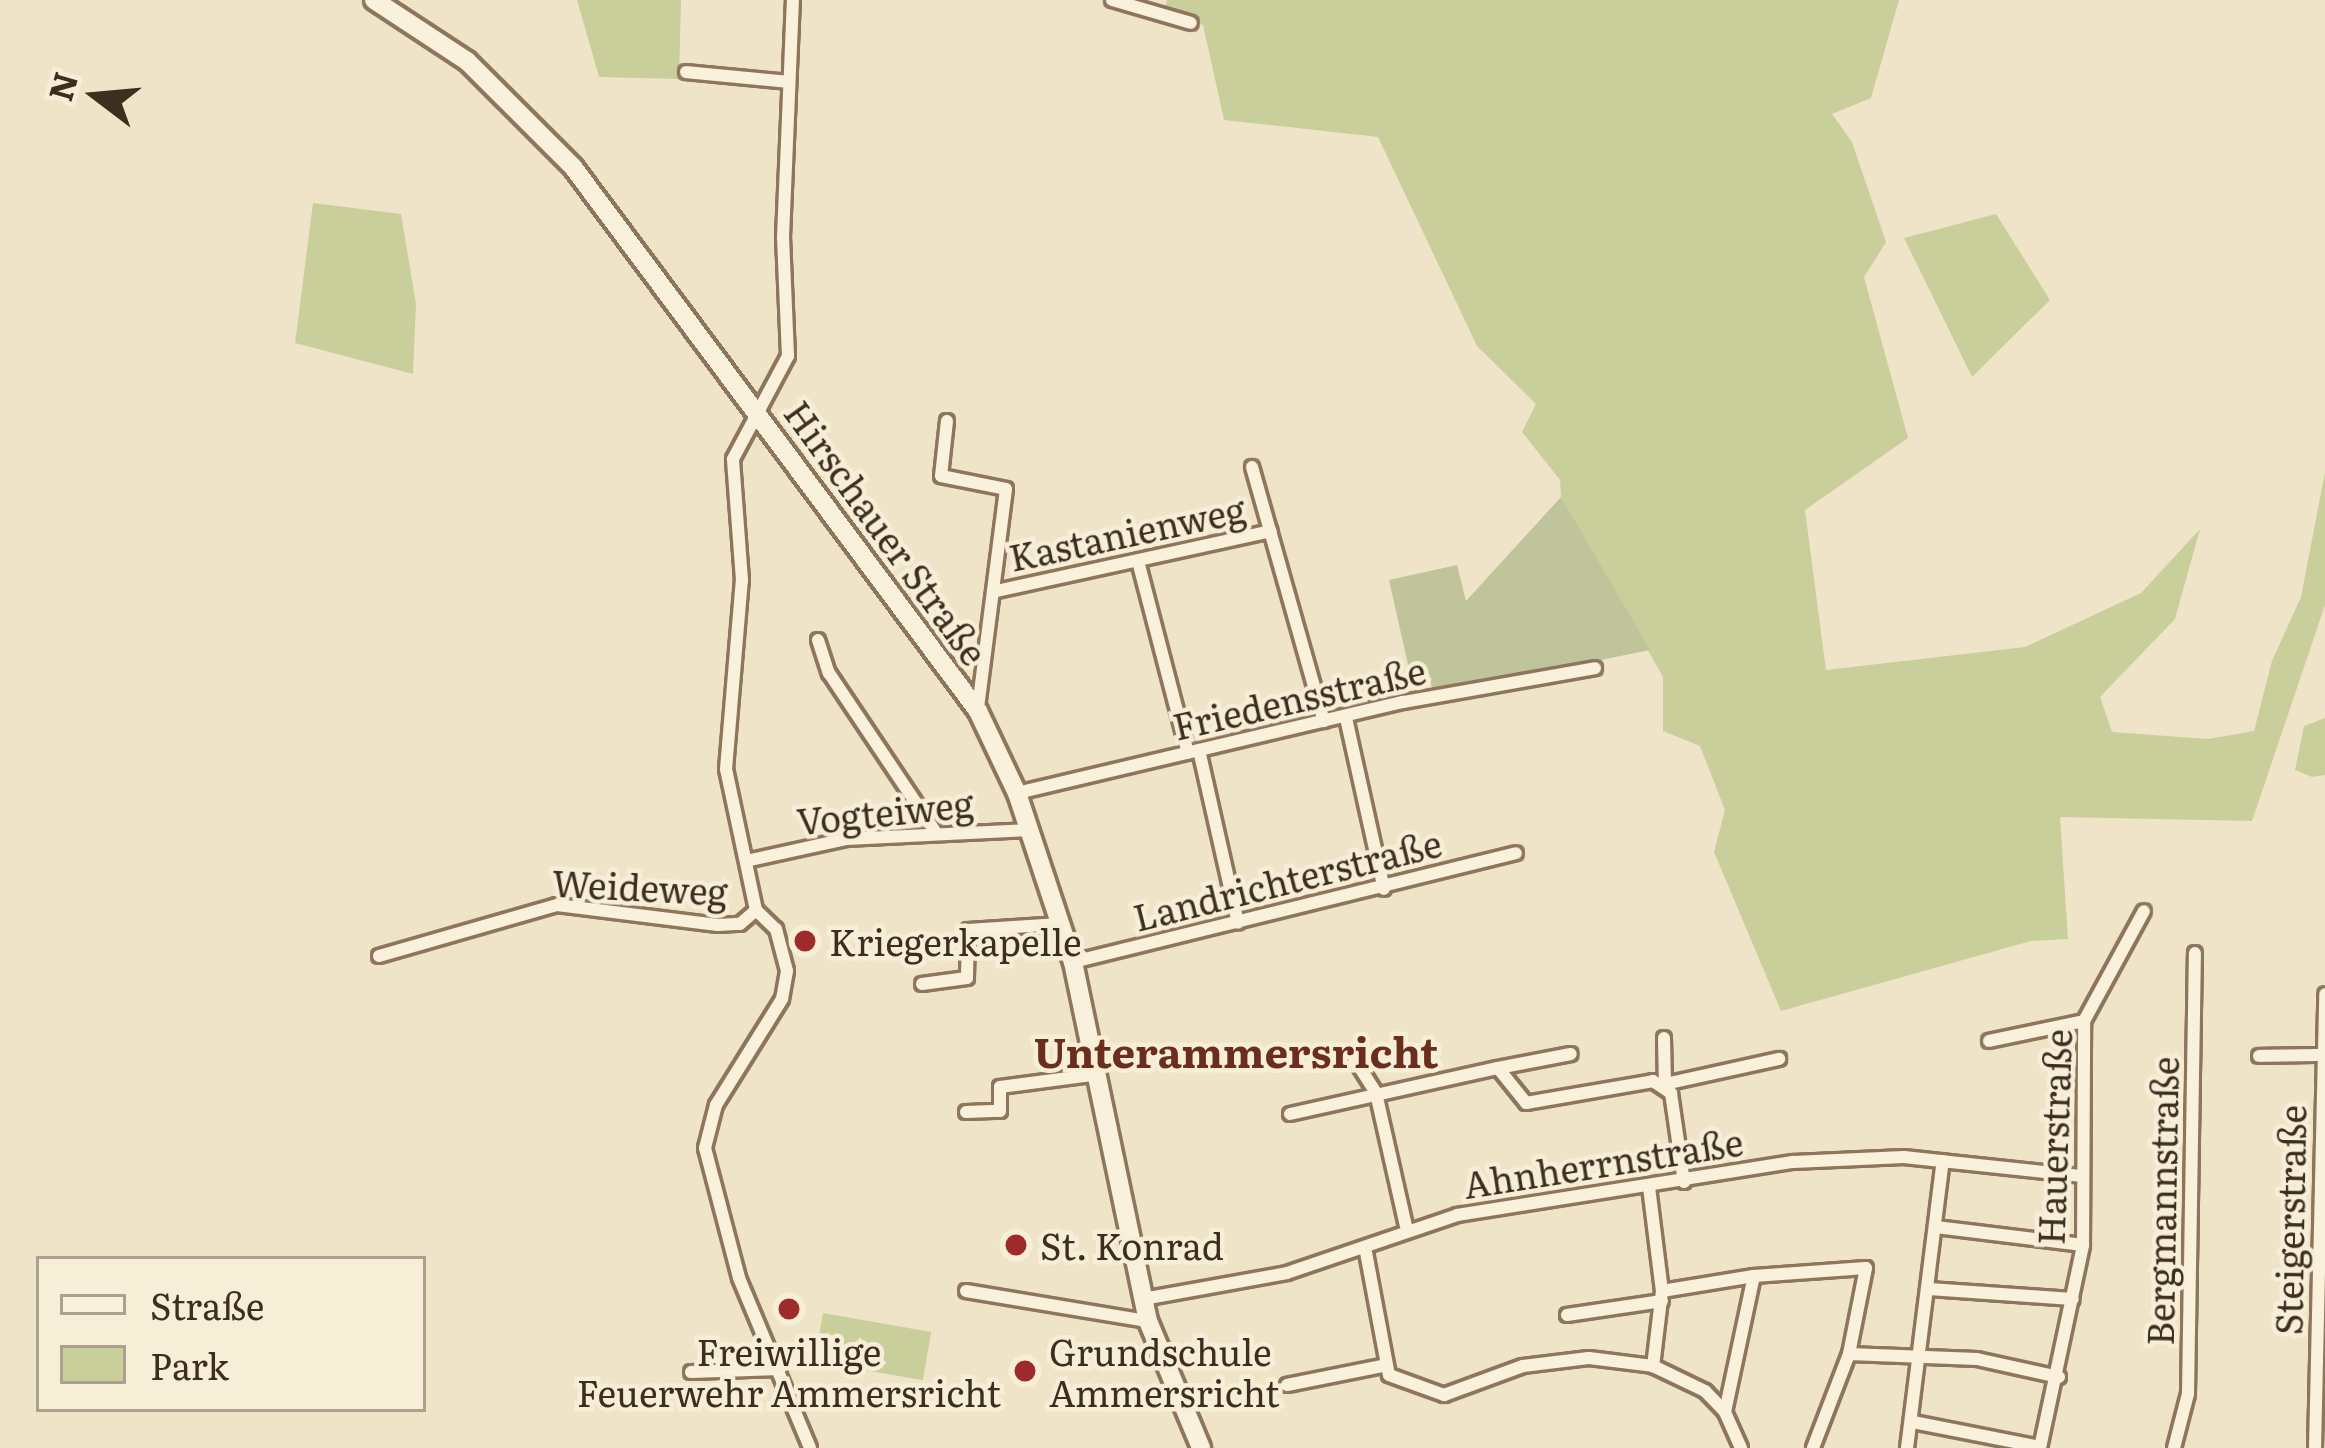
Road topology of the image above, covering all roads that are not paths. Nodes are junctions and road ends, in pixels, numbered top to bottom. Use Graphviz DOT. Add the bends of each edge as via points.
graph roads {
  1 [pos="374,0"];
  2 [pos="793,0"];
  3 [pos="1112,0"];
  4 [pos="1190,23"];
  5 [pos="686,72"];
  6 [pos="789,82"];
  7 [pos="755,409"];
  8 [pos="947,421"];
  9 [pos="1252,466"];
  10 [pos="1271,531"];
  11 [pos="1138,561"];
  12 [pos="996,591"];
  13 [pos="818,640"];
  14 [pos="1595,668"];
  15 [pos="978,711"];
  16 [pos="1346,718"];
  17 [pos="1324,722"];
  18 [pos="1194,752"];
  19 [pos="1017,794"];
  20 [pos="1030,830"];
  21 [pos="936,833"];
  22 [pos="1516,854"];
  23 [pos="746,861"];
  24 [pos="1384,889"];
  25 [pos="756,910"];
  26 [pos="2144,910"];
  27 [pos="1238,923"];
  28 [pos="1060,924"];
  29 [pos="2195,953"];
  30 [pos="380,956"];
  31 [pos="1073,962"];
  32 [pos="922,984"];
  33 [pos="2325,994"];
  34 [pos="2084,1021"];
  35 [pos="1664,1038"];
  36 [pos="1989,1041"];
  37 [pos="1571,1054"];
  38 [pos="1352,1055"];
  39 [pos="2324,1055"];
  40 [pos="2259,1056"];
  41 [pos="1779,1059"];
  42 [pos="1498,1068"];
  43 [pos="1100,1074"];
  44 [pos="1665,1084"];
  45 [pos="1376,1093"];
  46 [pos="966,1112"];
  47 [pos="1290,1114"];
  48 [pos="1943,1161"];
  49 [pos="2083,1176"];
  50 [pos="1684,1182"];
  51 [pos="1649,1187"];
  52 [pos="1406,1226"];
  53 [pos="1936,1226"];
  54 [pos="2083,1245"];
  55 [pos="1366,1247"];
  56 [pos="2321,1274"];
  57 [pos="1754,1276"];
  58 [pos="1929,1289"];
  59 [pos="966,1291"];
  60 [pos="1662,1296"];
  61 [pos="1143,1299"];
  62 [pos="2073,1299"];
  63 [pos="1567,1315"];
  64 [pos="1148,1321"];
  65 [pos="1849,1354"];
  66 [pos="1922,1356"];
  67 [pos="1382,1366"];
  68 [pos="1653,1366"];
  69 [pos="780,1369"];
  70 [pos="691,1372"];
  71 [pos="2060,1377"];
  72 [pos="1287,1385"];
  73 [pos="1725,1412"];
  74 [pos="1913,1422"];
  75 [pos="810,1448"];
  76 [pos="1201,1448"];
  77 [pos="1741,1448"];
  78 [pos="1813,1448"];
  79 [pos="1906,1448"];
  80 [pos="2040,1448"];
  81 [pos="2174,1448"];
  82 [pos="2315,1448"];
  1 -- 7 [label="street, Hirschauer Straße" via="511,99 607,209"];
  2 -- 6 [label="street"];
  3 -- 4 [label="street"];
  5 -- 6 [label="street"];
  6 -- 7 [label="street" via="788,356"];
  7 -- 15 [label="street, Hirschauer Straße"];
  7 -- 23 [label="street" via="733,459 742,580 726,748"];
  8 -- 12 [label="street" via="941,476 1006,489"];
  9 -- 10 [label="street"];
  10 -- 11 [label="street, Kastanienweg"];
  10 -- 17 [label="street"];
  11 -- 12 [label="street, Kastanienweg"];
  11 -- 18 [label="street"];
  12 -- 15 [label="street"];
  13 -- 21 [label="street" via="830,673"];
  14 -- 16 [label="street, Friedensstraße"];
  15 -- 19 [label="street, Hirschauer Straße"];
  16 -- 17 [label="street, Friedensstraße"];
  16 -- 24 [label="street"];
  17 -- 18 [label="street, Friedensstraße"];
  18 -- 19 [label="street, Friedensstraße"];
  18 -- 27 [label="street"];
  19 -- 20 [label="street, Hirschauer Straße"];
  20 -- 21 [label="street, Vogteiweg"];
  20 -- 28 [label="street, Hirschauer Straße"];
  21 -- 23 [label="street, Vogteiweg" via="808,844"];
  22 -- 24 [label="street, Landrichterstraße"];
  23 -- 25 [label="street"];
  24 -- 27 [label="street, Landrichterstraße"];
  25 -- 30 [label="street, Weideweg" via="740,924 718,925 557,905"];
  25 -- 69 [label="street" via="776,929 788,971 782,999 716,1105 705,1148 739,1278"];
  26 -- 34 [label="street, Hauerstraße"];
  27 -- 31 [label="street, Landrichterstraße"];
  28 -- 31 [label="street, Hirschauer Straße"];
  28 -- 32 [label="street" via="968,930 968,978"];
  29 -- 81 [label="street, Bergmannstraße" via="2188,1394"];
  31 -- 43 [label="street, Hirschauer Straße"];
  33 -- 39 [label="street, Steigerstraße"];
  34 -- 36 [label="street"];
  34 -- 49 [label="street, Hauerstraße"];
  35 -- 44 [label="street"];
  37 -- 42 [label="street"];
  38 -- 45 [label="street"];
  39 -- 40 [label="street"];
  39 -- 56 [label="street, Steigerstraße"];
  41 -- 44 [label="street"];
  42 -- 44 [label="street" via="1526,1103"];
  42 -- 45 [label="street"];
  43 -- 46 [label="street" via="1000,1087 1000,1111"];
  43 -- 61 [label="street, Hirschauer Straße"];
  44 -- 50 [label="street"];
  45 -- 47 [label="street"];
  45 -- 52 [label="street"];
  48 -- 49 [label="street, Ahnherrnstraße"];
  48 -- 50 [label="street, Ahnherrnstraße" via="1792,1162"];
  48 -- 53 [label="street"];
  49 -- 54 [label="street, Hauerstraße"];
  50 -- 51 [label="street, Ahnherrnstraße"];
  51 -- 52 [label="street, Ahnherrnstraße"];
  51 -- 60 [label="street"];
  52 -- 55 [label="street, Ahnherrnstraße"];
  53 -- 54 [label="street"];
  53 -- 58 [label="street"];
  54 -- 62 [label="street, Hauerstraße"];
  55 -- 61 [label="street, Ahnherrnstraße" via="1287,1274"];
  55 -- 67 [label="street"];
  56 -- 82 [label="street, Steigerstraße"];
  57 -- 60 [label="street"];
  57 -- 65 [label="street" via="1866,1268"];
  57 -- 73 [label="street"];
  58 -- 62 [label="street"];
  58 -- 66 [label="street"];
  59 -- 64 [label="street"];
  60 -- 63 [label="street"];
  60 -- 68 [label="street"];
  61 -- 64 [label="street, Hirschauer Straße"];
  62 -- 71 [label="street, Hauerstraße"];
  64 -- 76 [label="street, Hirschauer Straße"];
  65 -- 66 [label="street"];
  65 -- 78 [label="street"];
  66 -- 71 [label="street"];
  66 -- 74 [label="street"];
  67 -- 68 [label="street" via="1444,1395 1523,1366 1588,1358"];
  67 -- 72 [label="street"];
  68 -- 73 [label="street" via="1705,1391"];
  69 -- 70 [label="street"];
  69 -- 75 [label="street"];
  71 -- 80 [label="street, Hauerstraße"];
  73 -- 77 [label="street"];
  74 -- 79 [label="street"];
  74 -- 80 [label="street"];
}
